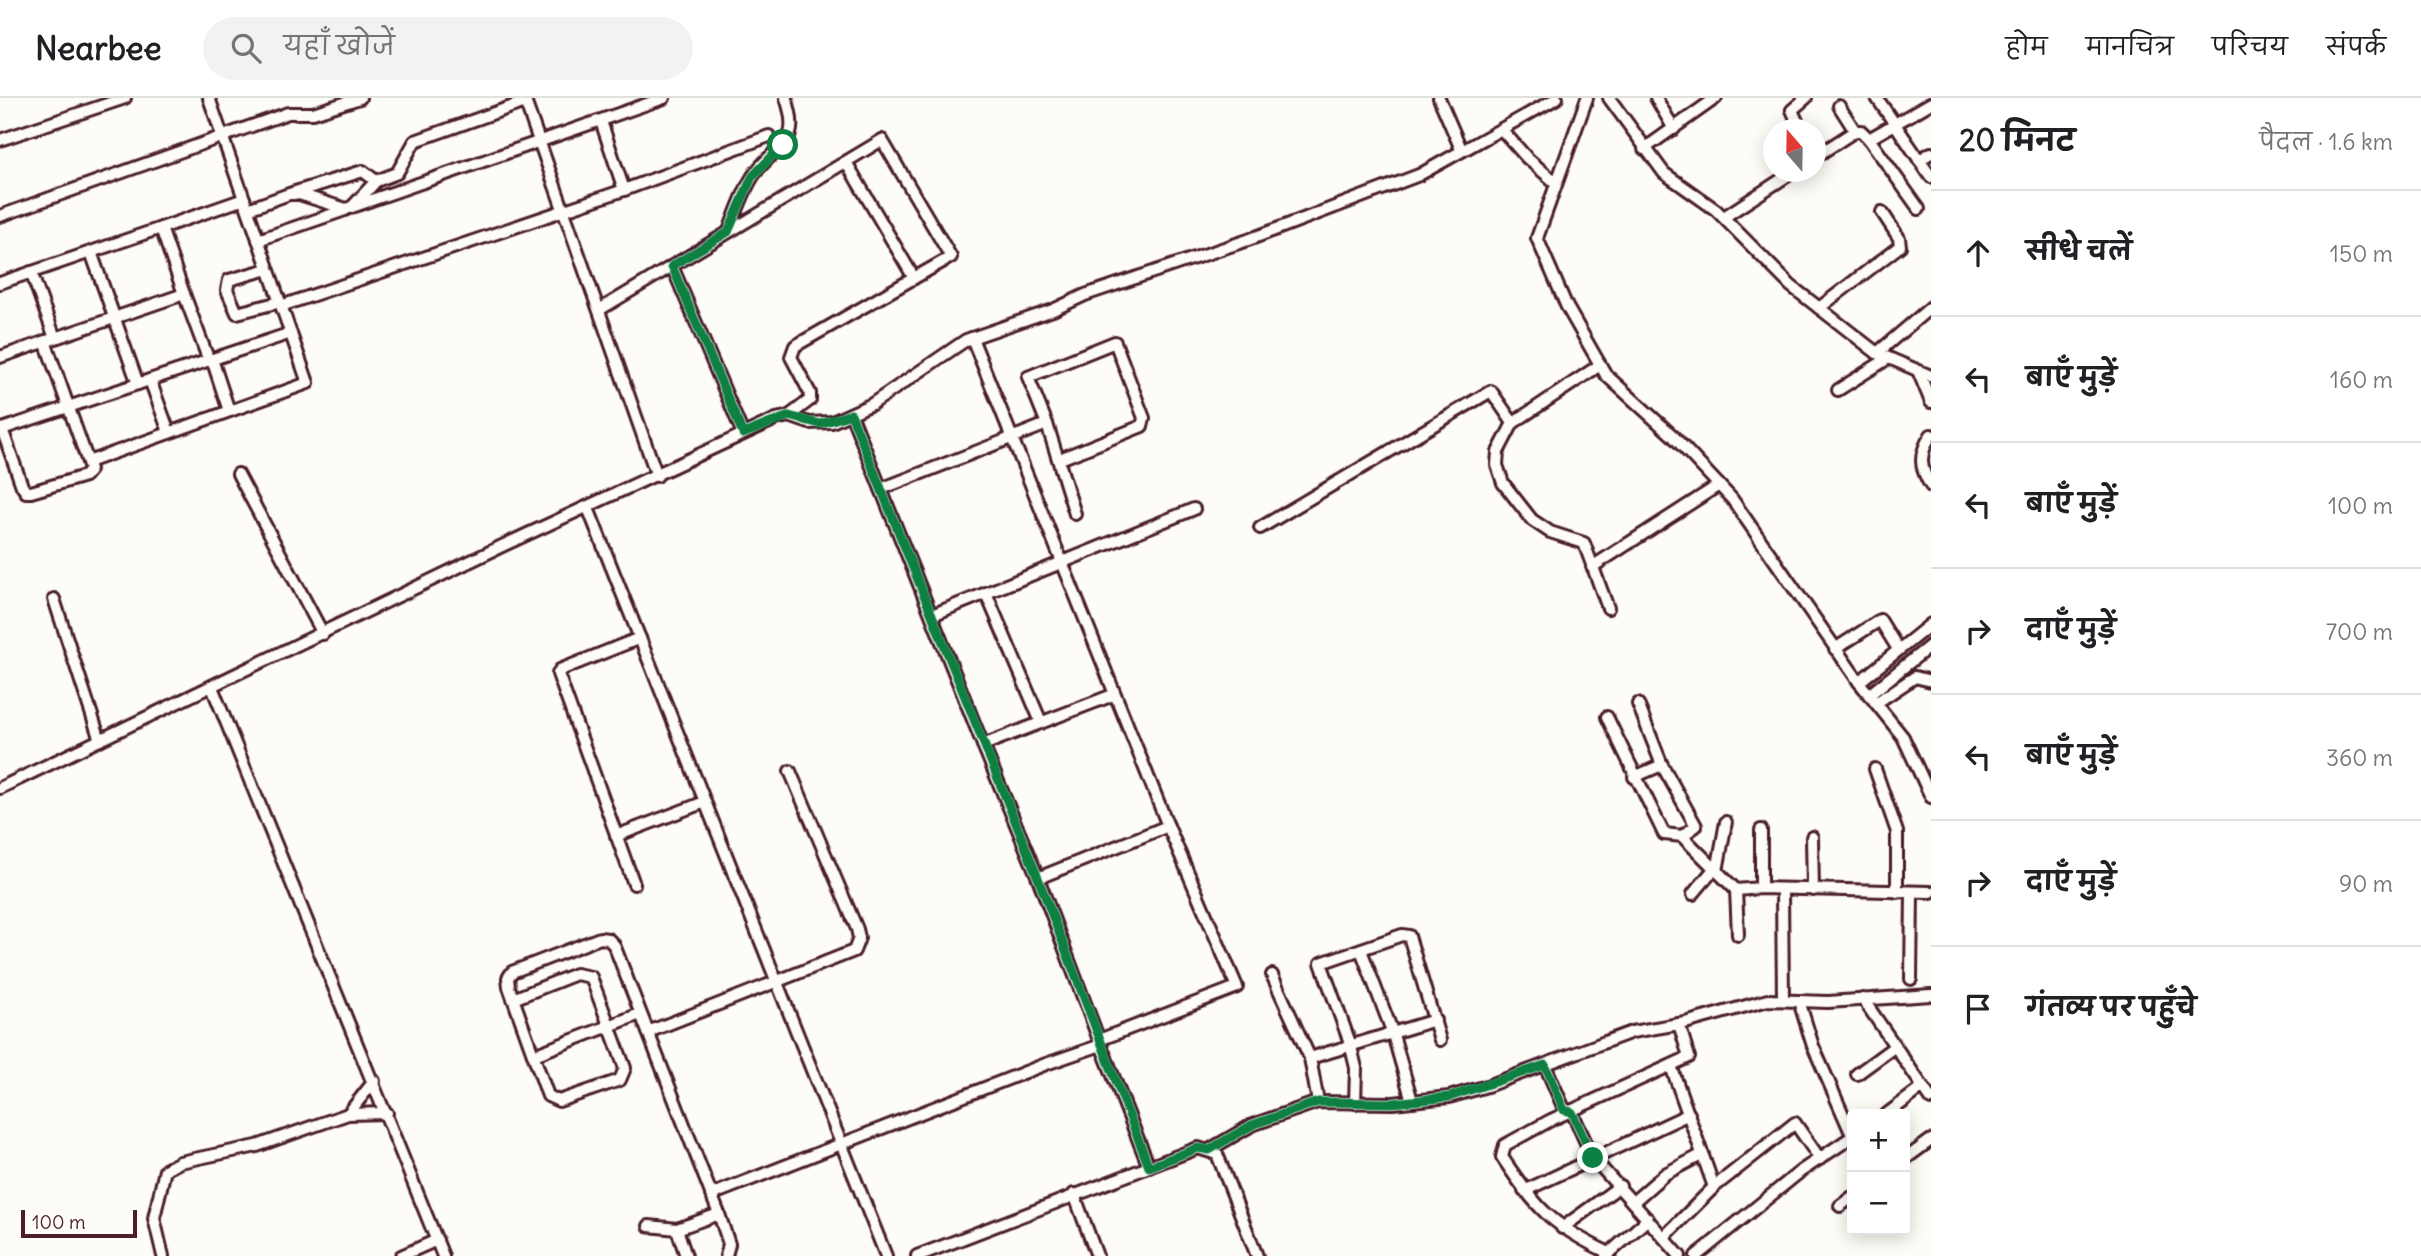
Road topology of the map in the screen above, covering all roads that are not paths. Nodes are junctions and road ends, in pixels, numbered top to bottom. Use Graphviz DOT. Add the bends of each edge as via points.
graph roads {
  1 [pos="125,98"];
  2 [pos="209,98"];
  3 [pos="360,98"];
  4 [pos="664,98"];
  5 [pos="786,98"];
  6 [pos="1439,98"];
  7 [pos="1533,98"];
  8 [pos="1558,98"];
  9 [pos="1587,98"];
  10 [pos="1609,98"];
  11 [pos="1656,98"];
  12 [pos="1716,98"];
  13 [pos="1806,98"];
  14 [pos="1877,98"];
  15 [pos="525,100"];
  16 [pos="1931,103"];
  17 [pos="1839,106"];
  18 [pos="1541,108"];
  19 [pos="1796,119"];
  20 [pos="601,121"];
  21 [pos="1894,123"];
  22 [pos="1674,129"];
  23 [pos="1502,130"];
  24 [pos="1855,131"];
  25 [pos="222,136"];
  26 [pos="769,136"];
  27 [pos="1869,139"];
  28 [pos="0,140"];
  29 [pos="540,144"];
  30 [pos="1461,149"];
  31 [pos="1644,149"];
  32 [pos="1826,150"];
  33 [pos="1931,153"];
  34 [pos="1919,160"];
  35 [pos="846,162"];
  36 [pos="1931,177"];
  37 [pos="376,181"];
  38 [pos="1778,182"];
  39 [pos="1556,183"];
  40 [pos="624,190"];
  41 [pos="289,194"];
  42 [pos="246,204"];
  43 [pos="349,208"];
  44 [pos="1919,209"];
  45 [pos="564,210"];
  46 [pos="1882,212"];
  47 [pos="0,216"];
  48 [pos="1724,217"];
  49 [pos="161,228"];
  50 [pos="728,232"];
  51 [pos="258,240"];
  52 [pos="91,252"];
  53 [pos="672,266"];
  54 [pos="268,269"];
  55 [pos="31,272"];
  56 [pos="914,278"];
  57 [pos="0,283"];
  58 [pos="184,294"];
  59 [pos="281,304"];
  60 [pos="1931,307"];
  61 [pos="1819,308"];
  62 [pos="599,310"];
  63 [pos="115,317"];
  64 [pos="290,333"];
  65 [pos="972,338"];
  66 [pos="50,339"];
  67 [pos="1882,356"];
  68 [pos="0,357"];
  69 [pos="210,360"];
  70 [pos="1600,365"];
  71 [pos="1919,373"];
  72 [pos="1931,376"];
  73 [pos="150,380"];
  74 [pos="138,384"];
  75 [pos="1838,390"];
  76 [pos="1931,402"];
  77 [pos="67,407"];
  78 [pos="229,411"];
  79 [pos="851,414"];
  80 [pos="789,416"];
  81 [pos="1513,423"];
  82 [pos="1047,424"];
  83 [pos="1,427"];
  84 [pos="169,432"];
  85 [pos="743,434"];
  86 [pos="1931,435"];
  87 [pos="1011,438"];
  88 [pos="1060,459"];
  89 [pos="88,462"];
  90 [pos="238,474"];
  91 [pos="657,476"];
  92 [pos="1719,485"];
  93 [pos="1931,486"];
  94 [pos="881,489"];
  95 [pos="588,508"];
  96 [pos="1194,509"];
  97 [pos="1075,514"];
  98 [pos="1260,528"];
  99 [pos="1061,563"];
  100 [pos="1592,567"];
  101 [pos="986,593"];
  102 [pos="54,599"];
  103 [pos="1608,608"];
  104 [pos="932,615"];
  105 [pos="1931,624"];
  106 [pos="323,634"];
  107 [pos="640,638"];
  108 [pos="1931,645"];
  109 [pos="1835,649"];
  110 [pos="1898,649"];
  111 [pos="1931,681"];
  112 [pos="1859,682"];
  113 [pos="212,687"];
  114 [pos="1114,695"];
  115 [pos="1872,699"];
  116 [pos="1638,705"];
  117 [pos="1606,717"];
  118 [pos="1041,722"];
  119 [pos="100,740"];
  120 [pos="983,745"];
  121 [pos="1662,765"];
  122 [pos="1875,769"];
  123 [pos="790,771"];
  124 [pos="1634,777"];
  125 [pos="0,788"];
  126 [pos="1931,797"];
  127 [pos="705,802"];
  128 [pos="1726,822"];
  129 [pos="1168,826"];
  130 [pos="1761,830"];
  131 [pos="616,836"];
  132 [pos="1682,836"];
  133 [pos="1812,836"];
  134 [pos="1715,870"];
  135 [pos="1038,878"];
  136 [pos="634,884"];
  137 [pos="1761,888"];
  138 [pos="1782,890"];
  139 [pos="1813,890"];
  140 [pos="1736,891"];
  141 [pos="1931,891"];
  142 [pos="1897,892"];
  143 [pos="1912,893"];
  144 [pos="1693,894"];
  145 [pos="1738,935"];
  146 [pos="1361,950"];
  147 [pos="1272,975"];
  148 [pos="1911,979"];
  149 [pos="775,980"];
  150 [pos="1931,995"];
  151 [pos="513,999"];
  152 [pos="1863,999"];
  153 [pos="1783,1000"];
  154 [pos="1799,1001"];
  155 [pos="640,1014"];
  156 [pos="1435,1020"];
  157 [pos="1679,1024"];
  158 [pos="611,1027"];
  159 [pos="1392,1031"];
  160 [pos="648,1032"];
  161 [pos="1440,1040"];
  162 [pos="1100,1043"];
  163 [pos="1350,1043"];
  164 [pos="1894,1047"];
  165 [pos="534,1055"];
  166 [pos="1310,1058"];
  167 [pos="1545,1065"];
  168 [pos="1671,1066"];
  169 [pos="1857,1074"];
  170 [pos="374,1081"];
  171 [pos="1923,1087"];
  172 [pos="1931,1099"];
  173 [pos="1412,1101"];
  174 [pos="1318,1102"];
  175 [pos="1355,1103"];
  176 [pos="1894,1109"];
  177 [pos="1572,1112"];
  178 [pos="387,1113"];
  179 [pos="348,1114"];
  180 [pos="1689,1114"];
  181 [pos="1847,1124"];
  182 [pos="1847,1140"];
  183 [pos="1931,1140"];
  184 [pos="840,1146"];
  185 [pos="1209,1150"];
  186 [pos="1703,1154"];
  187 [pos="1910,1155"];
  188 [pos="1593,1158"];
  189 [pos="1820,1159"];
  190 [pos="1149,1167"];
  191 [pos="1620,1186"];
  192 [pos="1714,1187"];
  193 [pos="1524,1191"];
  194 [pos="1073,1194"];
  195 [pos="711,1195"];
  196 [pos="1847,1201"];
  197 [pos="1633,1202"];
  198 [pos="1840,1206"];
  199 [pos="719,1214"];
  200 [pos="1648,1219"];
  201 [pos="649,1226"];
  202 [pos="1562,1228"];
  203 [pos="677,1229"];
  204 [pos="1664,1237"];
  205 [pos="437,1240"];
  206 [pos="1611,1253"];
  207 [pos="163,1256"];
  208 [pos="401,1256"];
  209 [pos="443,1256"];
  210 [pos="686,1256"];
  211 [pos="726,1256"];
  212 [pos="886,1256"];
  213 [pos="917,1256"];
  214 [pos="1097,1256"];
  215 [pos="1256,1256"];
  216 [pos="1680,1256"];
  217 [pos="1696,1256"];
  1 -- 28 [label="street"];
  2 -- 25 [label="street"];
  3 -- 25 [label="street" via="313,113 288,113"];
  4 -- 20 [label="street"];
  5 -- 50 [label="street" via="793,123 790,136 752,177"];
  6 -- 30 [label="street"];
  7 -- 18 [label="street"];
  8 -- 18 [label="street"];
  9 -- 39 [label="street"];
  10 -- 31 [label="street"];
  11 -- 22 [label="street"];
  12 -- 22 [label="street"];
  13 -- 19 [label="street" via="1792,110"];
  14 -- 21 [label="street"];
  15 -- 29 [label="street"];
  15 -- 37 [label="street" via="415,141 397,173"];
  16 -- 21 [label="street"];
  17 -- 24 [label="street"];
  18 -- 23 [label="street"];
  20 -- 29 [label="street"];
  20 -- 40 [label="street"];
  21 -- 27 [label="street"];
  21 -- 34 [label="street"];
  22 -- 31 [label="street"];
  23 -- 30 [label="street"];
  23 -- 39 [label="street"];
  24 -- 27 [label="street"];
  24 -- 32 [label="street"];
  25 -- 42 [label="street"];
  25 -- 47 [label="street"];
  26 -- 40 [label="street"];
  27 -- 44 [label="street"];
  29 -- 43 [label="street"];
  29 -- 45 [label="street"];
  30 -- 65 [label="street" via="1395,185"];
  31 -- 48 [label="street" via="1664,173"];
  33 -- 34 [label="street"];
  34 -- 36 [label="street"];
  35 -- 50 [label="street"];
  35 -- 56 [label="street"];
  35 -- 56 [label="street" via="882,140 951,257"];
  37 -- 41 [label="street" via="363,171"];
  37 -- 43 [label="street"];
  38 -- 48 [label="street"];
  39 -- 70 [label="street" via="1537,238 1567,307"];
  40 -- 45 [label="street"];
  41 -- 42 [label="street"];
  41 -- 43 [label="street"];
  42 -- 49 [label="street"];
  42 -- 51 [label="street"];
  43 -- 51 [label="street"];
  45 -- 59 [label="street"];
  45 -- 62 [label="street"];
  46 -- 61 [label="street" via="1900,246"];
  48 -- 61 [label="street"];
  49 -- 52 [label="street"];
  49 -- 58 [label="street"];
  50 -- 53 [label="street"];
  51 -- 54 [label="street"];
  52 -- 55 [label="street"];
  52 -- 63 [label="street"];
  53 -- 62 [label="street"];
  53 -- 85 [label="street"];
  54 -- 59 [label="street"];
  54 -- 59 [label="street" via="229,280 227,290 237,313"];
  55 -- 57 [label="street"];
  55 -- 66 [label="street"];
  56 -- 80 [label="street" via="795,346 791,357 810,400"];
  58 -- 63 [label="street"];
  58 -- 69 [label="street"];
  59 -- 64 [label="street"];
  60 -- 67 [label="street"];
  61 -- 67 [label="street"];
  62 -- 91 [label="street"];
  63 -- 66 [label="street"];
  63 -- 74 [label="street"];
  64 -- 69 [label="street"];
  64 -- 78 [label="street" via="308,383"];
  65 -- 79 [label="street"];
  65 -- 87 [label="street"];
  66 -- 68 [label="street"];
  66 -- 77 [label="street"];
  67 -- 71 [label="street"];
  67 -- 75 [label="street"];
  69 -- 73 [label="street"];
  69 -- 78 [label="street"];
  70 -- 81 [label="street"];
  70 -- 92 [label="street"];
  71 -- 72 [label="street"];
  71 -- 76 [label="street"];
  73 -- 74 [label="street"];
  73 -- 84 [label="street"];
  74 -- 77 [label="street"];
  77 -- 83 [label="street"];
  77 -- 89 [label="street"];
  78 -- 84 [label="street"];
  79 -- 80 [label="street" via="820,424"];
  79 -- 94 [label="street"];
  80 -- 85 [label="street"];
  81 -- 98 [label="street" via="1491,391"];
  81 -- 100 [label="street" via="1498,452 1503,483 1532,520 1550,532 1584,543"];
  82 -- 87 [label="street"];
  82 -- 88 [label="street"];
  82 -- 88 [label="street" via="1028,377 1115,342 1144,418 1142,426"];
  83 -- 89 [label="street" via="26,492 85,476 90,470"];
  84 -- 89 [label="street"];
  85 -- 91 [label="street"];
  86 -- 93 [label="street" via="1921,466"];
  87 -- 94 [label="street"];
  87 -- 99 [label="street"];
  88 -- 97 [label="street"];
  90 -- 106 [label="street"];
  91 -- 95 [label="street"];
  92 -- 100 [label="street"];
  92 -- 109 [label="street"];
  94 -- 104 [label="street"];
  95 -- 106 [label="street"];
  95 -- 107 [label="street"];
  96 -- 99 [label="street"];
  99 -- 101 [label="street"];
  99 -- 114 [label="street"];
  100 -- 103 [label="street"];
  101 -- 104 [label="street"];
  101 -- 118 [label="street"];
  102 -- 119 [label="street"];
  104 -- 120 [label="street"];
  105 -- 110 [label="street"];
  106 -- 113 [label="street"];
  107 -- 127 [label="street"];
  107 -- 131 [label="street" via="558,674"];
  108 -- 115 [label="street"];
  109 -- 110 [label="street" via="1881,620"];
  109 -- 112 [label="street"];
  110 -- 112 [label="street"];
  111 -- 115 [label="street" via="1915,677"];
  112 -- 115 [label="street"];
  113 -- 119 [label="street"];
  113 -- 170 [label="street"];
  114 -- 118 [label="street"];
  114 -- 129 [label="street"];
  115 -- 126 [label="street" via="1903,737"];
  116 -- 121 [label="street"];
  117 -- 124 [label="street"];
  118 -- 120 [label="street"];
  119 -- 125 [label="street"];
  120 -- 135 [label="street"];
  121 -- 124 [label="street"];
  121 -- 132 [label="street" via="1696,826"];
  122 -- 142 [label="street" via="1897,832"];
  123 -- 149 [label="street" via="859,938 854,951"];
  124 -- 132 [label="street" via="1664,834"];
  127 -- 131 [label="street"];
  127 -- 149 [label="street"];
  128 -- 134 [label="street"];
  129 -- 135 [label="street"];
  129 -- 162 [label="street" via="1237,987"];
  130 -- 137 [label="street"];
  131 -- 136 [label="street"];
  132 -- 134 [label="street"];
  133 -- 139 [label="street"];
  134 -- 140 [label="street"];
  134 -- 144 [label="street"];
  135 -- 162 [label="street"];
  137 -- 138 [label="street"];
  137 -- 140 [label="street"];
  138 -- 139 [label="street"];
  138 -- 153 [label="street"];
  139 -- 142 [label="street"];
  140 -- 145 [label="street"];
  141 -- 143 [label="street"];
  142 -- 143 [label="street"];
  143 -- 148 [label="street"];
  146 -- 156 [label="street" via="1409,936"];
  146 -- 159 [label="street"];
  146 -- 163 [label="street" via="1321,963"];
  147 -- 166 [label="street"];
  149 -- 160 [label="street"];
  149 -- 184 [label="street"];
  150 -- 152 [label="street"];
  151 -- 155 [label="street" via="508,982 512,972 600,938 614,944"];
  151 -- 158 [label="street" via="583,973 591,977"];
  151 -- 165 [label="street"];
  152 -- 154 [label="street"];
  152 -- 164 [label="street"];
  153 -- 154 [label="street"];
  153 -- 157 [label="street"];
  154 -- 181 [label="street"];
  155 -- 158 [label="street"];
  155 -- 160 [label="street"];
  156 -- 159 [label="street"];
  156 -- 161 [label="street"];
  157 -- 167 [label="street" via="1632,1032"];
  157 -- 168 [label="street" via="1689,1057"];
  158 -- 165 [label="street"];
  158 -- 165 [label="street" via="625,1068 620,1080 552,1100"];
  159 -- 163 [label="street"];
  159 -- 173 [label="street"];
  160 -- 195 [label="street"];
  162 -- 184 [label="street"];
  162 -- 190 [label="street"];
  163 -- 166 [label="street"];
  163 -- 175 [label="street" via="1356,1069"];
  164 -- 169 [label="street"];
  164 -- 171 [label="street"];
  166 -- 174 [label="street"];
  167 -- 173 [label="street" via="1449,1097"];
  167 -- 177 [label="street" via="1564,1110"];
  168 -- 177 [label="street"];
  168 -- 180 [label="street"];
  170 -- 178 [label="street"];
  170 -- 179 [label="street"];
  171 -- 172 [label="street"];
  171 -- 176 [label="street"];
  173 -- 175 [label="street"];
  174 -- 175 [label="street"];
  174 -- 185 [label="street" via="1252,1125"];
  177 -- 188 [label="street"];
  177 -- 193 [label="street" via="1505,1145 1502,1157"];
  178 -- 179 [label="street"];
  178 -- 205 [label="street"];
  179 -- 207 [label="street" via="280,1139 180,1162 164,1170 154,1218"];
  180 -- 186 [label="street"];
  180 -- 188 [label="street"];
  182 -- 189 [label="street"];
  183 -- 187 [label="street"];
  184 -- 195 [label="street"];
  184 -- 212 [label="street"];
  185 -- 190 [label="street" via="1198,1148"];
  185 -- 215 [label="street" via="1217,1154"];
  186 -- 192 [label="street"];
  186 -- 197 [label="street" via="1665,1174"];
  188 -- 191 [label="street"];
  188 -- 193 [label="street"];
  189 -- 192 [label="street" via="1795,1123"];
  189 -- 217 [label="street"];
  190 -- 194 [label="street"];
  191 -- 197 [label="street"];
  191 -- 202 [label="street"];
  192 -- 204 [label="street"];
  193 -- 202 [label="street"];
  194 -- 213 [label="street"];
  194 -- 214 [label="street"];
  195 -- 199 [label="street"];
  196 -- 198 [label="street"];
  197 -- 200 [label="street"];
  199 -- 203 [label="street"];
  199 -- 211 [label="street" via="729,1244"];
  200 -- 204 [label="street"];
  200 -- 206 [label="street"];
  201 -- 203 [label="street"];
  202 -- 206 [label="street"];
  203 -- 210 [label="street"];
  204 -- 216 [label="street"];
  205 -- 208 [label="street"];
  205 -- 209 [label="street"];
}
